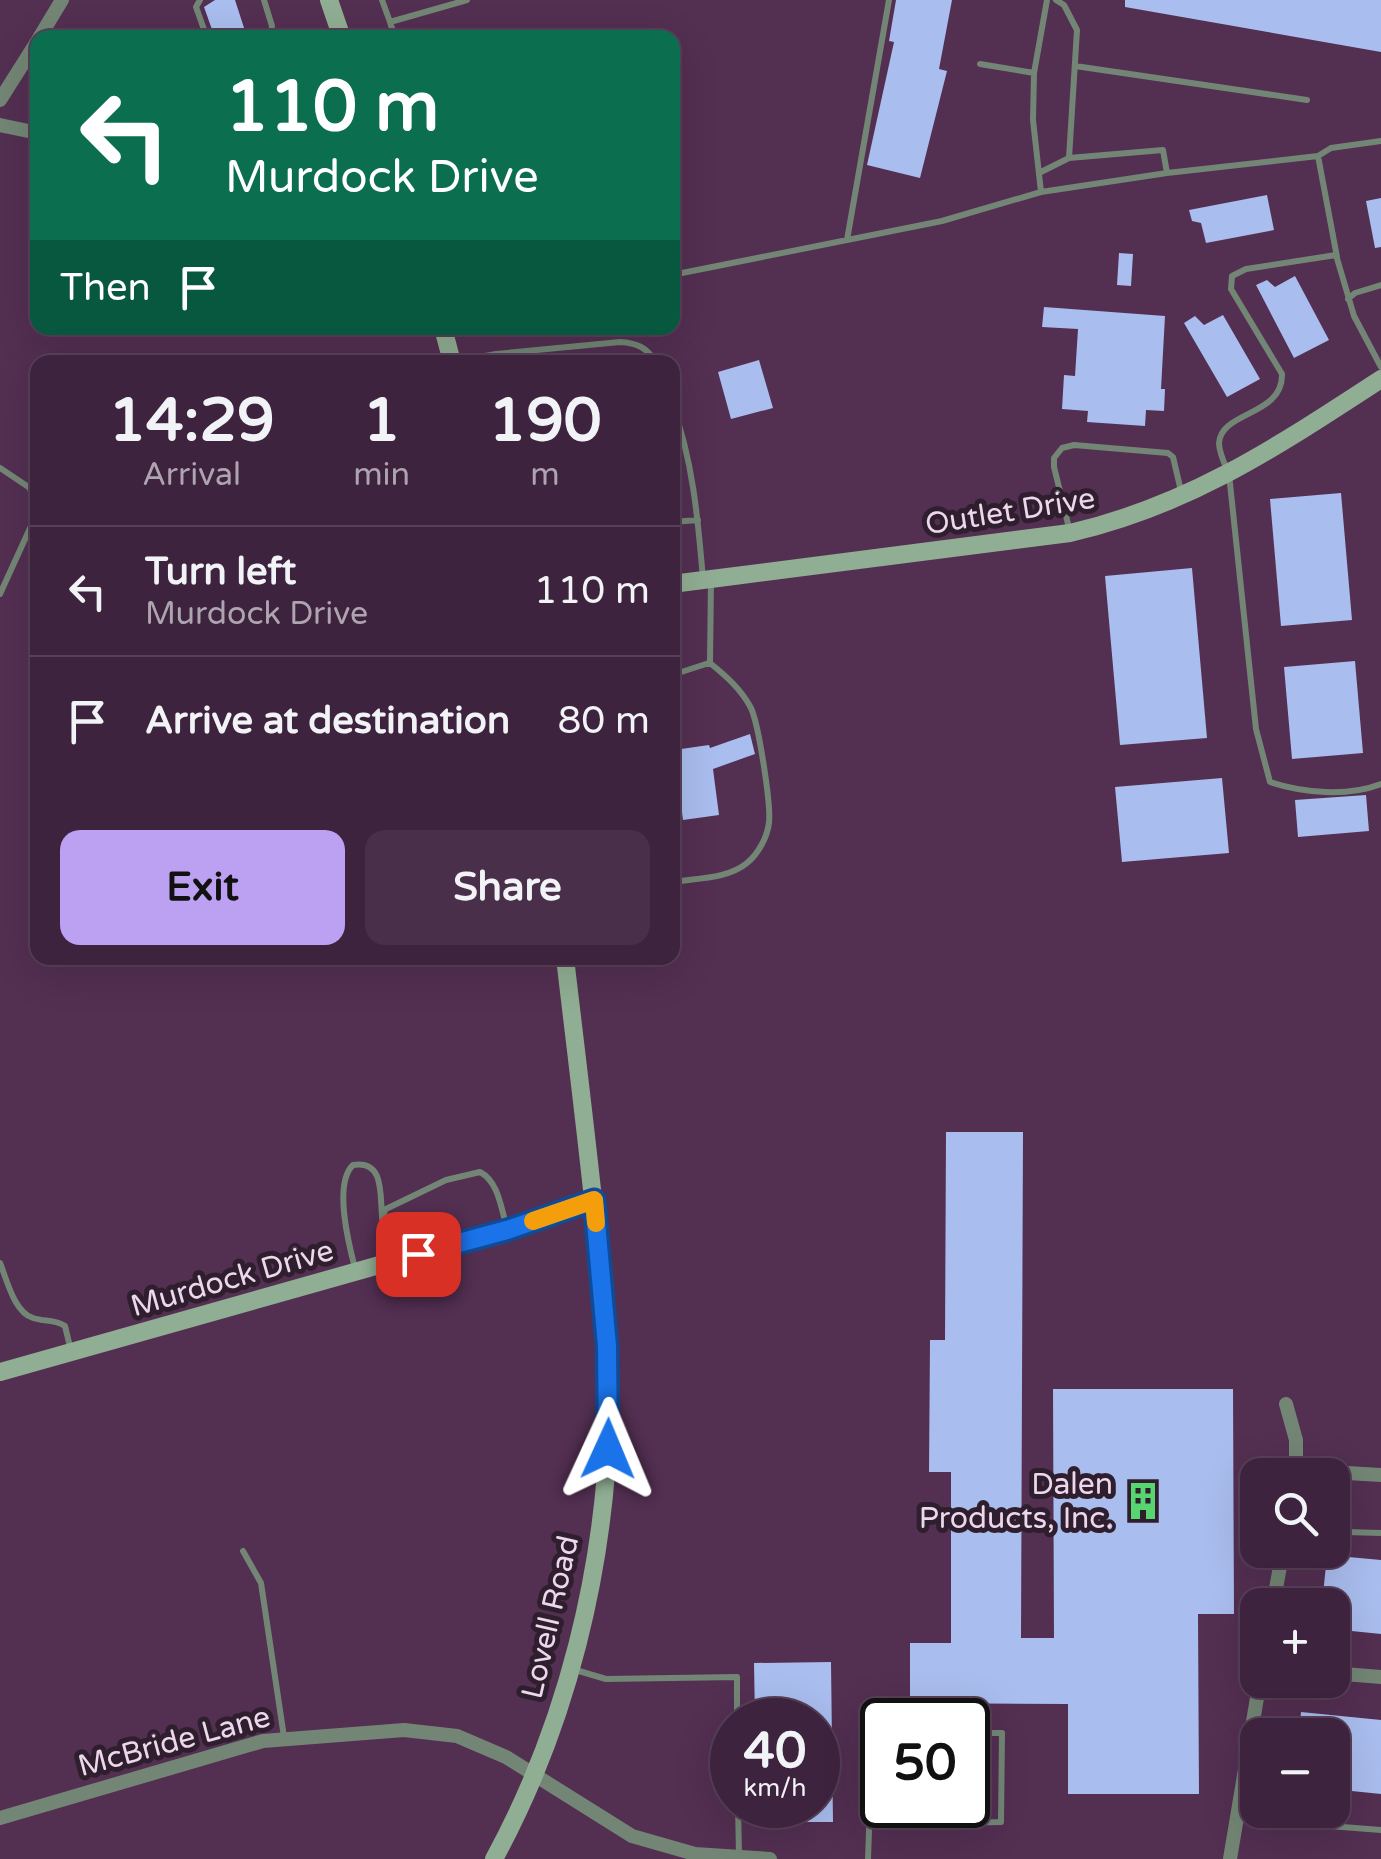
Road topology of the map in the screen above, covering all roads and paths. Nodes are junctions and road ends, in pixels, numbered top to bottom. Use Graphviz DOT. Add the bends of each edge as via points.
graph roads {
  1 [pos="62,0"];
  2 [pos="200,0"];
  3 [pos="264,0"];
  4 [pos="329,0"];
  5 [pos="382,0"];
  6 [pos="467,0"];
  7 [pos="889,0"];
  8 [pos="1047,0"];
  9 [pos="1056,0"];
  10 [pos="390,22"];
  11 [pos="44,30"];
  12 [pos="204,30"];
  13 [pos="271,30"];
  14 [pos="339,30"];
  15 [pos="392,30"];
  16 [pos="30,52"];
  17 [pos="980,64"];
  18 [pos="1075,66"];
  19 [pos="1034,73"];
  20 [pos="0,100"];
  21 [pos="1306,100"];
  22 [pos="0,125"];
  23 [pos="30,131"];
  24 [pos="1381,140"];
  25 [pos="1318,156"];
  26 [pos="1070,158"];
  27 [pos="1039,173"];
  28 [pos="1168,173"];
  29 [pos="1041,192"];
  30 [pos="847,240"];
  31 [pos="1337,259"];
  32 [pos="680,273"];
  33 [pos="1381,285"];
  34 [pos="1348,298"];
  35 [pos="519,355"];
  36 [pos="651,355"];
  37 [pos="1381,367"];
  38 [pos="1381,379"];
  39 [pos="680,432"];
  40 [pos="0,468"];
  41 [pos="1229,474"];
  42 [pos="30,488"];
  43 [pos="1183,497"];
  44 [pos="680,522"];
  45 [pos="699,523"];
  46 [pos="30,527"];
  47 [pos="1070,534"];
  48 [pos="707,580"];
  49 [pos="680,583"];
  50 [pos="0,594"];
  51 [pos="710,663"];
  52 [pos="680,673"];
  53 [pos="1381,784"];
  54 [pos="680,881"];
  55 [pos="566,965"];
  56 [pos="594,1200"];
  57 [pos="382,1217"];
  58 [pos="507,1230"];
  59 [pos="0,1263"];
  60 [pos="388,1263"];
  61 [pos="356,1272"];
  62 [pos="71,1352"];
  63 [pos="0,1372"];
  64 [pos="1286,1404"];
  65 [pos="1296,1458"];
  66 [pos="1350,1475"];
  67 [pos="1381,1476"];
  68 [pos="1350,1532"];
  69 [pos="1381,1533"];
  70 [pos="243,1551"];
  71 [pos="570,1669"];
  72 [pos="1350,1674"];
  73 [pos="1381,1677"];
  74 [pos="737,1698"];
  75 [pos="1257,1698"];
  76 [pos="990,1734"];
  77 [pos="284,1737"];
  78 [pos="535,1775"];
  79 [pos="1237,1815"];
  80 [pos="0,1818"];
  81 [pos="990,1822"];
  82 [pos="738,1828"];
  83 [pos="869,1828"];
  84 [pos="1381,1830"];
  85 [pos="739,1857"];
  86 [pos="494,1859"];
  87 [pos="770,1859"];
  88 [pos="868,1859"];
  89 [pos="1230,1859"];
  1 -- 11 [label="street"];
  2 -- 12 [label="lane"];
  3 -- 13 [label="lane"];
  4 -- 14 [label="main road"];
  5 -- 10 [label="lane"];
  6 -- 10 [label="lane"];
  7 -- 30 [label="lane"];
  8 -- 19 [label="lane"];
  9 -- 18 [label="lane" via="1077,30"];
  10 -- 15 [label="lane"];
  16 -- 20 [label="street"];
  17 -- 19 [label="lane"];
  18 -- 21 [label="lane"];
  18 -- 26 [label="lane"];
  19 -- 27 [label="lane"];
  22 -- 23 [label="street"];
  24 -- 25 [label="lane"];
  25 -- 28 [label="lane"];
  25 -- 31 [label="lane"];
  26 -- 27 [label="lane"];
  26 -- 28 [label="lane" via="1163,150"];
  27 -- 29 [label="lane"];
  28 -- 29 [label="lane"];
  29 -- 30 [label="lane"];
  30 -- 32 [label="lane"];
  31 -- 34 [label="lane"];
  31 -- 41 [label="lane" via="1246,270 1230,282 1282,374 1282,388 1221,435"];
  33 -- 34 [label="lane"];
  34 -- 37 [label="lane"];
  35 -- 36 [label="lane" via="620,342 636,342"];
  38 -- 41 [label="main road, Outlet Drive"];
  39 -- 45 [label="lane"];
  40 -- 42 [label="lane"];
  41 -- 43 [label="main road, Outlet Drive"];
  41 -- 53 [label="lane" via="1256,728 1270,782 1300,792"];
  43 -- 47 [label="main road, Outlet Drive"];
  43 -- 47 [label="lane" via="1168,452 1062,448 1054,467"];
  44 -- 45 [label="lane"];
  45 -- 48 [label="lane"];
  46 -- 50 [label="lane"];
  47 -- 48 [label="main road, Outlet Drive"];
  48 -- 49 [label="main road, Outlet Drive"];
  48 -- 51 [label="lane"];
  51 -- 52 [label="lane"];
  51 -- 54 [label="lane" via="730,679 757,722 770,821 751,861 734,872"];
  55 -- 56 [label="main road, Lovell Road"];
  56 -- 58 [label="main road, Murdock Drive"];
  56 -- 71 [label="main road, Lovell Road" via="607,1346 607,1468 596,1558"];
  57 -- 58 [label="lane" via="394,1203 480,1172 496,1191"];
  57 -- 60 [label="lane"];
  57 -- 61 [label="lane" via="378,1175 365,1163 353,1165 344,1187"];
  58 -- 60 [label="main road, Murdock Drive"];
  59 -- 62 [label="lane" via="20,1308 65,1326"];
  60 -- 61 [label="main road, Murdock Drive"];
  61 -- 62 [label="main road, Murdock Drive"];
  62 -- 63 [label="main road, Murdock Drive"];
  64 -- 65 [label="street"];
  66 -- 67 [label="street"];
  68 -- 69 [label="lane"];
  70 -- 77 [label="lane" via="260,1584"];
  71 -- 74 [label="lane" via="606,1679 737,1678"];
  71 -- 78 [label="main road, Lovell Road"];
  72 -- 73 [label="street"];
  75 -- 79 [label="street"];
  76 -- 81 [label="lane" via="1002,1734 1001,1822"];
  77 -- 78 [label="street, McBride Lane" via="404,1730 457,1736"];
  77 -- 80 [label="street, McBride Lane"];
  78 -- 85 [label="street, McBride Lane" via="632,1836 694,1854"];
  78 -- 86 [label="main road, Lovell Road"];
  79 -- 84 [label="lane"];
  79 -- 89 [label="street"];
  82 -- 85 [label="lane"];
  83 -- 88 [label="lane"];
  85 -- 87 [label="street, McBride Lane"];
}
